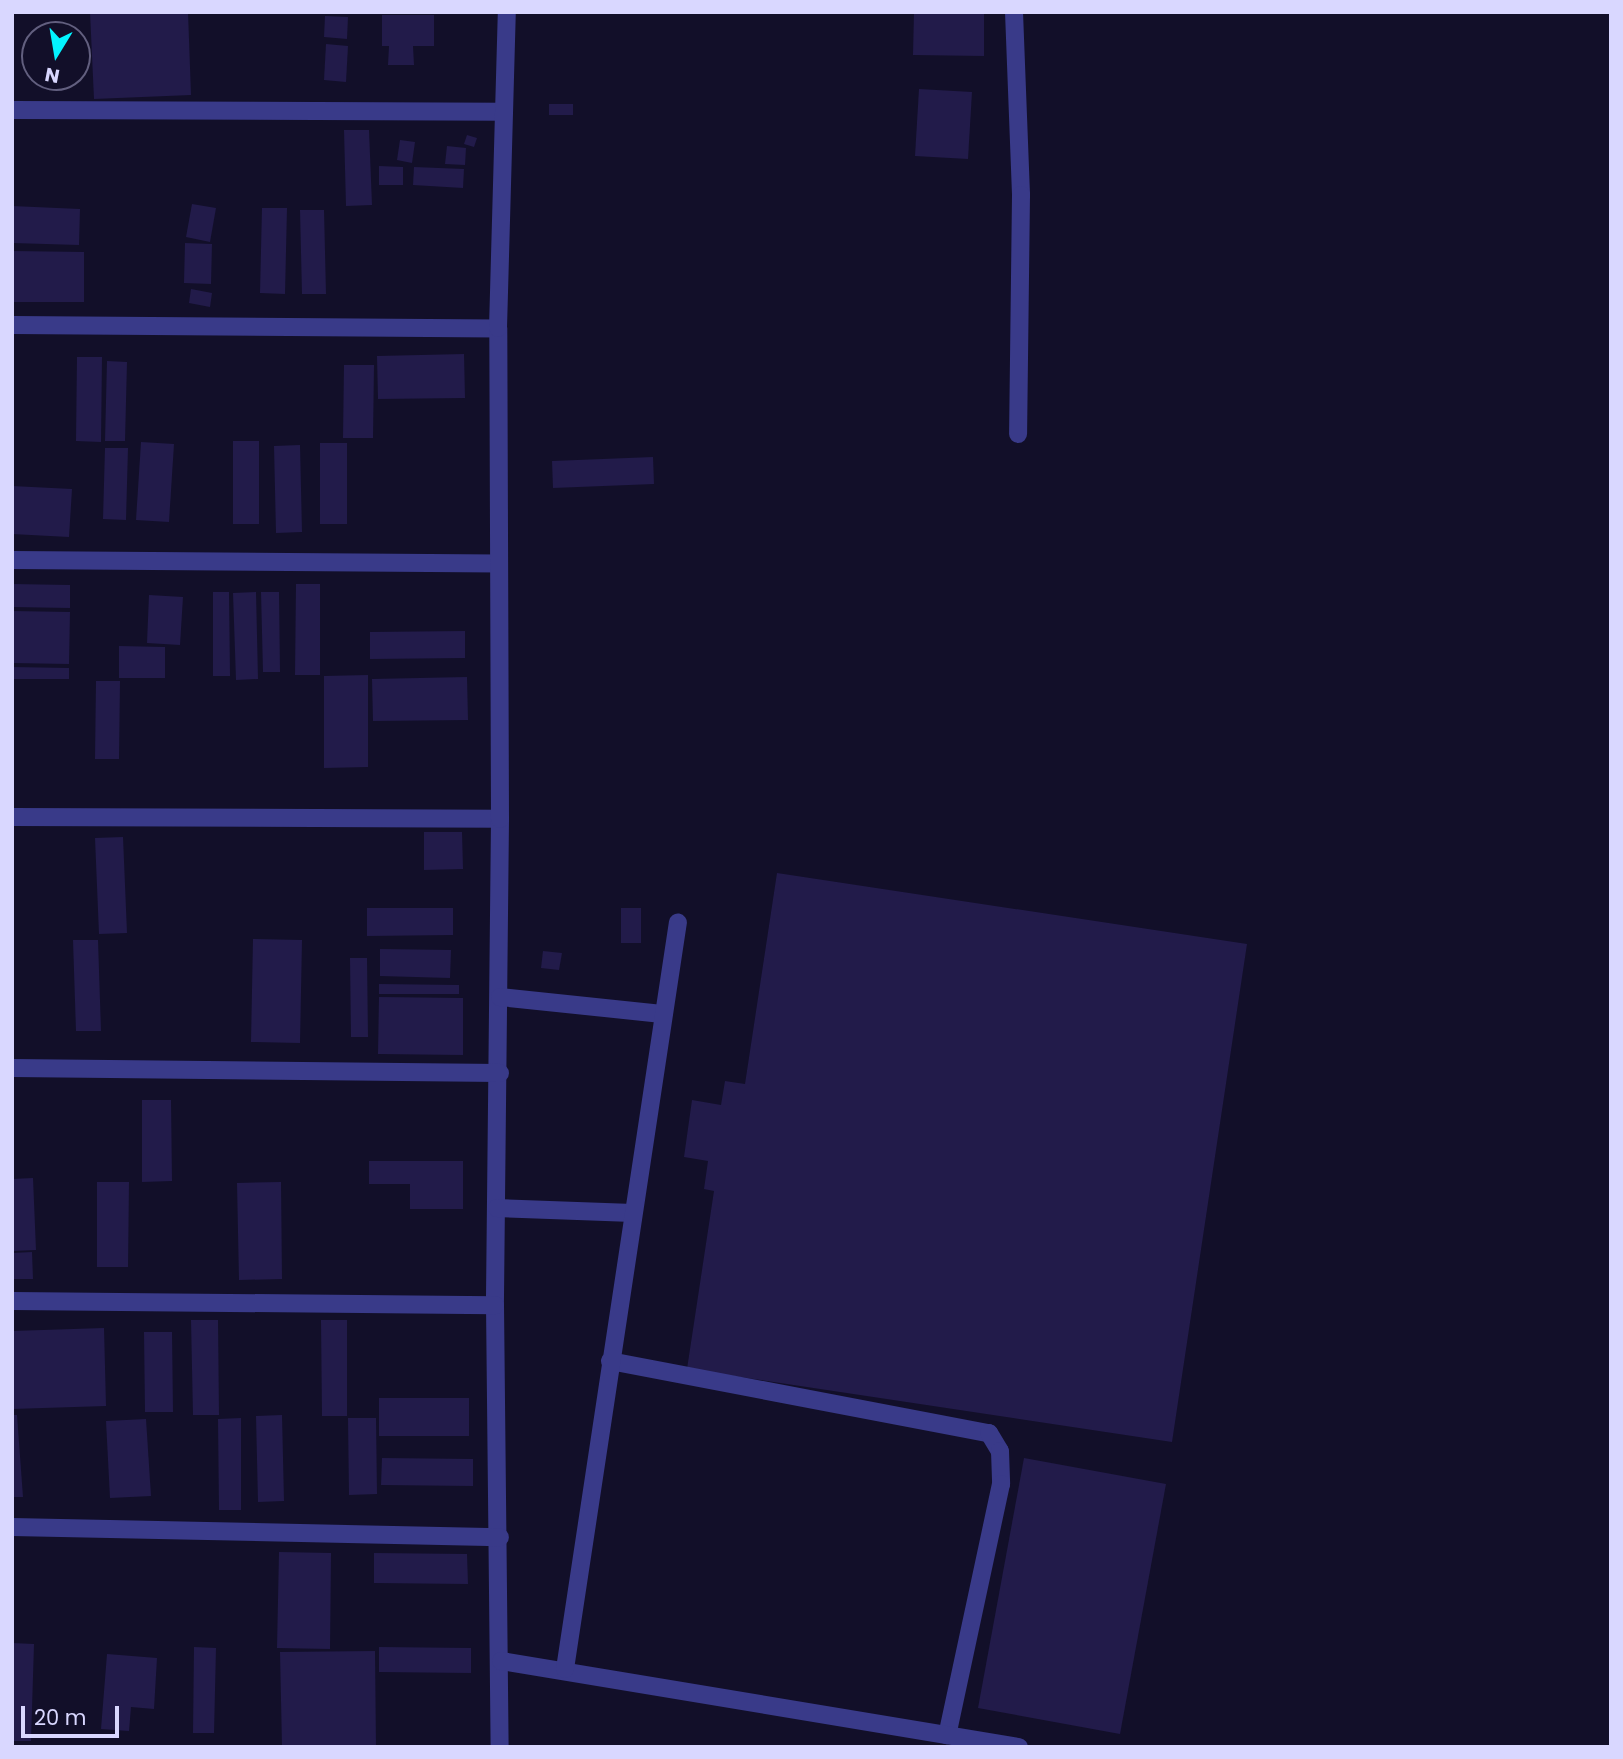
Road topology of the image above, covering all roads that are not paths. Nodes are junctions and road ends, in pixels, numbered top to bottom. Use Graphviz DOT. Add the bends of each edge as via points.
graph roads {
  1 [pos="508,12"];
  2 [pos="1014,12"];
  3 [pos="12,110"];
  4 [pos="505,112"];
  5 [pos="12,325"];
  6 [pos="498,328"];
  7 [pos="1018,434"];
  8 [pos="12,560"];
  9 [pos="499,563"];
  10 [pos="12,817"];
  11 [pos="500,819"];
  12 [pos="677,922"];
  13 [pos="499,997"];
  14 [pos="662,1014"];
  15 [pos="12,1068"];
  16 [pos="499,1073"];
  17 [pos="497,1208"];
  18 [pos="634,1213"];
  19 [pos="12,1301"];
  20 [pos="495,1305"];
  21 [pos="610,1361"];
  22 [pos="12,1527"];
  23 [pos="500,1537"];
  24 [pos="501,1661"];
  25 [pos="565,1669"];
  26 [pos="947,1735"];
  27 [pos="500,1747"];
  28 [pos="1019,1747"];
  1 -- 4 [label="street"];
  2 -- 7 [label="street" via="1021,195"];
  3 -- 4 [label="street"];
  4 -- 6 [label="street"];
  5 -- 6 [label="street"];
  6 -- 9 [label="street"];
  8 -- 9 [label="street"];
  9 -- 11 [label="street"];
  10 -- 11 [label="street"];
  11 -- 13 [label="street"];
  12 -- 14 [label="street"];
  13 -- 14 [label="street"];
  13 -- 16 [label="street"];
  14 -- 18 [label="street"];
  15 -- 16 [label="street"];
  16 -- 17 [label="street"];
  17 -- 18 [label="street"];
  17 -- 20 [label="street"];
  18 -- 21 [label="street"];
  19 -- 20 [label="street"];
  20 -- 23 [label="street"];
  21 -- 25 [label="street"];
  21 -- 26 [label="street" via="989,1433 1000,1451 1001,1485"];
  22 -- 23 [label="street"];
  23 -- 24 [label="street"];
  24 -- 25 [label="street"];
  24 -- 27 [label="street"];
  25 -- 26 [label="street"];
  26 -- 28 [label="street"];
}
